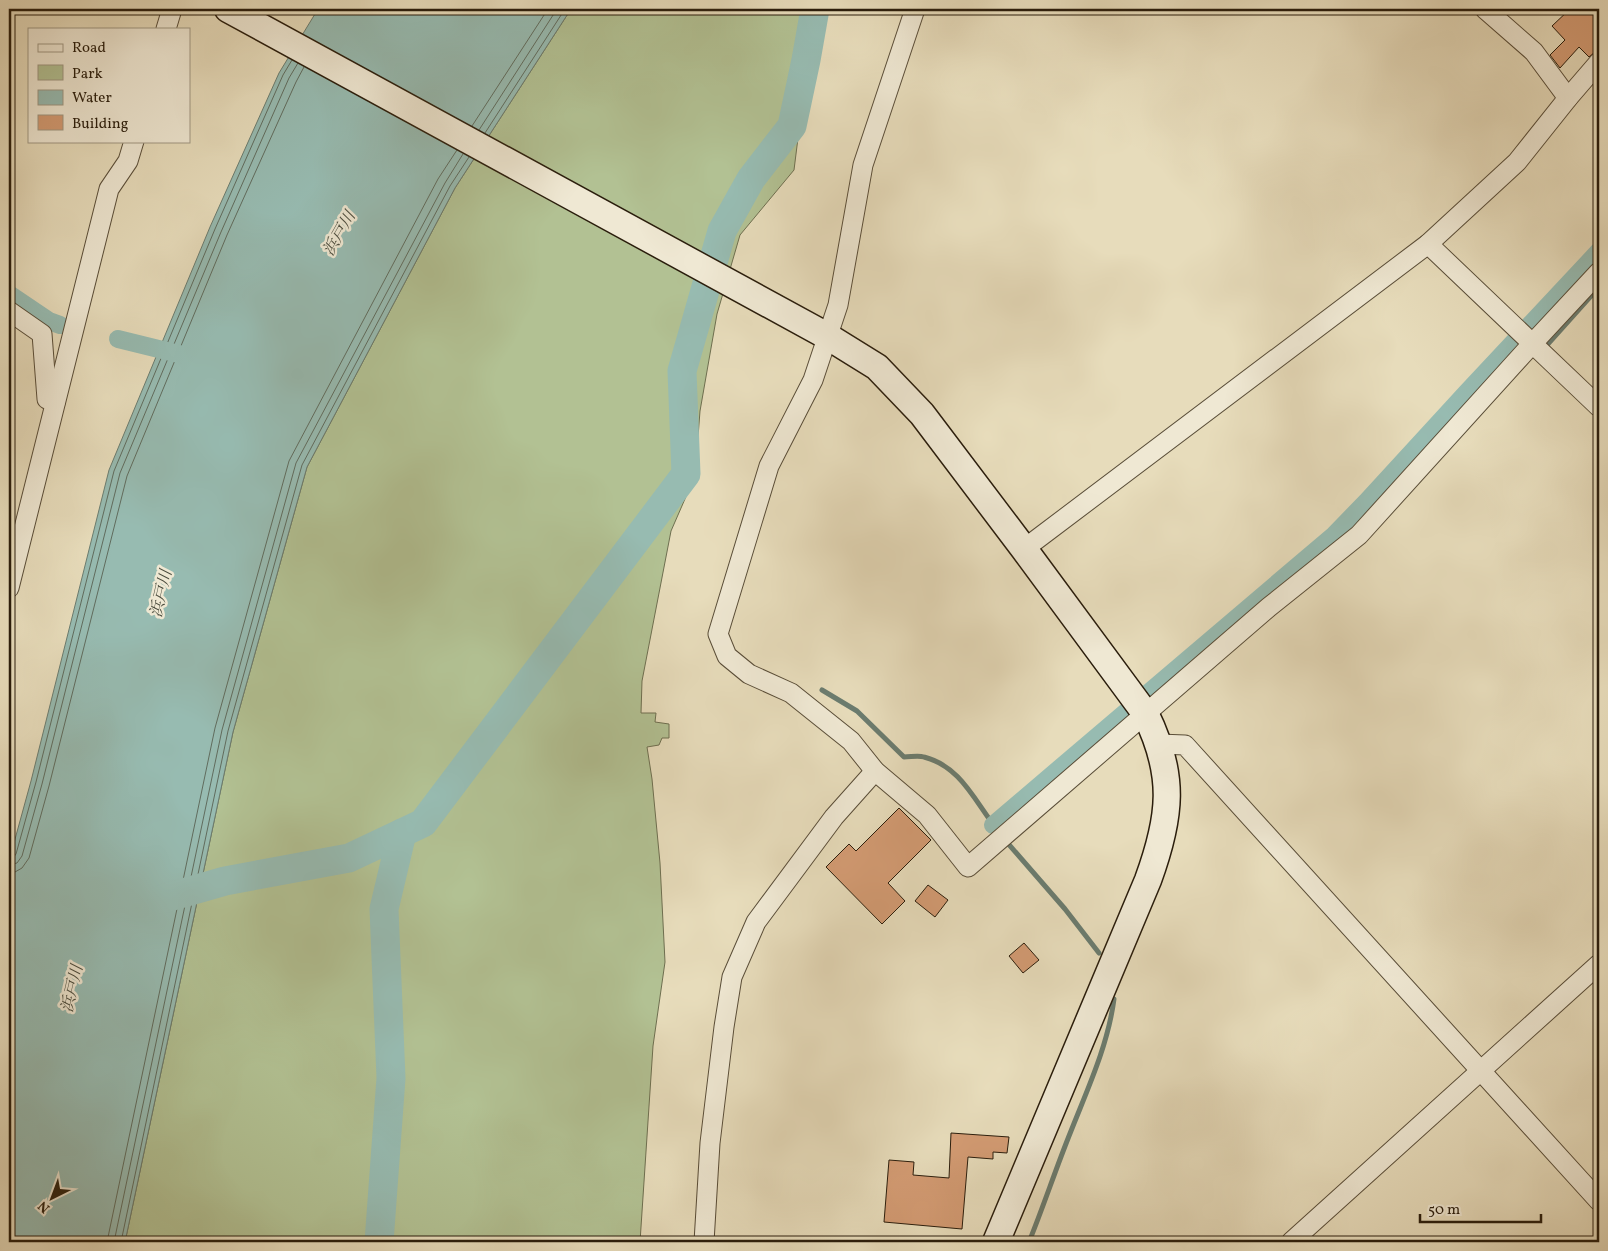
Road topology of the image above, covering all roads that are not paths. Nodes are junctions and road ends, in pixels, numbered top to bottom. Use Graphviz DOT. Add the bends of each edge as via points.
graph roads {
  1 [pos="172,9"];
  2 [pos="228,9"];
  3 [pos="915,9"];
  4 [pos="1485,9"];
  5 [pos="166,28"];
  6 [pos="1599,62"];
  7 [pos="1568,98"];
  8 [pos="134,142"];
  9 [pos="1428,244"];
  10 [pos="1599,272"];
  11 [pos="9,312"];
  12 [pos="827,336"];
  13 [pos="1532,344"];
  14 [pos="55,403"];
  15 [pos="1599,407"];
  16 [pos="1024,549"];
  17 [pos="9,588"];
  18 [pos="1138,704"];
  19 [pos="1159,744"];
  20 [pos="875,771"];
  21 [pos="1599,964"];
  22 [pos="1482,1070"];
  23 [pos="1599,1201"];
  24 [pos="704,1242"];
  25 [pos="996,1242"];
  26 [pos="1291,1242"];
  1 -- 5 [label="street"];
  2 -- 12 [label="street"];
  3 -- 12 [label="street" via="863,165 838,304"];
  4 -- 7 [label="street" via="1534,52"];
  6 -- 7 [label="street"];
  7 -- 9 [label="street" via="1517,162"];
  8 -- 14 [label="street" via="128,161 109,189"];
  9 -- 13 [label="street"];
  9 -- 16 [label="street"];
  10 -- 13 [label="street"];
  11 -- 14 [label="street" via="42,334 47,399"];
  12 -- 16 [label="street" via="877,367 899,388"];
  12 -- 20 [label="street" via="813,380 769,466 718,634 727,656 749,674 791,693 851,741"];
  13 -- 15 [label="street"];
  13 -- 18 [label="street" via="1359,535 1269,607"];
  14 -- 17 [label="street"];
  16 -- 18 [label="street"];
  18 -- 19 [label="street"];
  18 -- 20 [label="street" via="968,867 927,815"];
  19 -- 22 [label="street" via="1185,744"];
  19 -- 25 [label="street" via="1167,803 1156,859"];
  20 -- 24 [label="street" via="834,817 756,922 732,977 710,1143"];
  21 -- 22 [label="street"];
  22 -- 23 [label="street"];
  22 -- 26 [label="street"];
}
